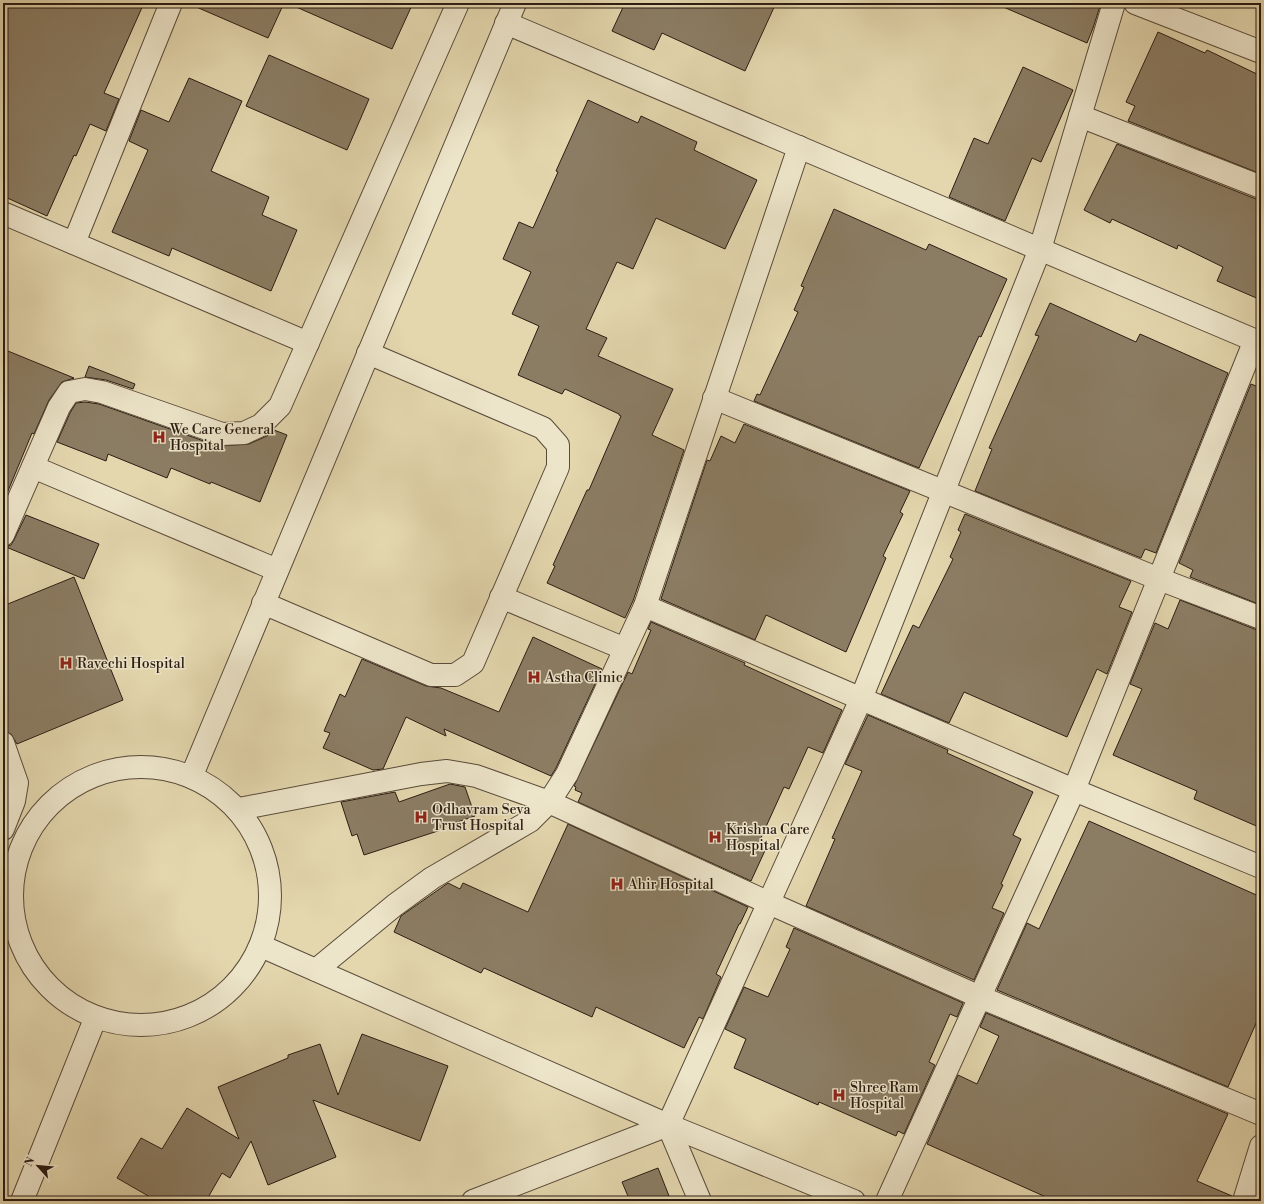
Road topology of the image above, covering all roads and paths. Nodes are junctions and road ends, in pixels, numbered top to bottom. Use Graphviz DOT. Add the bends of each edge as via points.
graph roads {
  1 [pos="171,3"];
  2 [pos="458,3"];
  3 [pos="1114,3"];
  4 [pos="1135,3"];
  5 [pos="508,10"];
  6 [pos="1261,52"];
  7 [pos="1080,116"];
  8 [pos="799,147"];
  9 [pos="1261,187"];
  10 [pos="3,213"];
  11 [pos="74,243"];
  12 [pos="1040,249"];
  13 [pos="1258,341"];
  14 [pos="308,344"];
  15 [pos="368,353"];
  16 [pos="714,398"];
  17 [pos="33,467"];
  18 [pos="944,492"];
  19 [pos="3,535"];
  20 [pos="278,570"];
  21 [pos="1159,579"];
  22 [pos="501,597"];
  23 [pos="263,603"];
  24 [pos="645,606"];
  25 [pos="1261,618"];
  26 [pos="625,649"];
  27 [pos="861,699"];
  28 [pos="3,743"];
  29 [pos="192,775"];
  30 [pos="1074,790"];
  31 [pos="549,802"];
  32 [pos="239,809"];
  33 [pos="3,829"];
  34 [pos="12,842"];
  35 [pos="1261,867"];
  36 [pos="769,903"];
  37 [pos="261,946"];
  38 [pos="316,970"];
  39 [pos="980,997"];
  40 [pos="95,1019"];
  41 [pos="1261,1114"];
  42 [pos="668,1125"];
  43 [pos="1261,1146"];
  44 [pos="22,1201"];
  45 [pos="473,1201"];
  46 [pos="700,1201"];
  47 [pos="854,1201"];
  48 [pos="888,1201"];
  49 [pos="1244,1201"];
  1 -- 11 [label="street"];
  2 -- 14 [label="street"];
  3 -- 7 [label="street"];
  4 -- 6 [label="street"];
  5 -- 8 [label="street"];
  5 -- 15 [label="street"];
  7 -- 9 [label="street"];
  7 -- 12 [label="street"];
  8 -- 12 [label="street"];
  8 -- 16 [label="street"];
  10 -- 11 [label="street"];
  11 -- 14 [label="street"];
  12 -- 13 [label="street"];
  12 -- 18 [label="street"];
  13 -- 21 [label="street"];
  14 -- 17 [label="street" via="280,406 261,425 244,434 222,434 102,392 85,389 69,392 59,406"];
  15 -- 20 [label="street"];
  15 -- 22 [label="street" via="543,428 558,445 558,467"];
  16 -- 18 [label="street"];
  16 -- 24 [label="street"];
  17 -- 19 [label="street"];
  17 -- 20 [label="street"];
  18 -- 21 [label="street"];
  18 -- 27 [label="street"];
  20 -- 23 [label="street"];
  21 -- 25 [label="street"];
  21 -- 30 [label="street"];
  22 -- 23 [label="street" via="473,663 455,675 431,675"];
  22 -- 26 [label="street"];
  23 -- 29 [label="street"];
  24 -- 26 [label="street"];
  24 -- 27 [label="street"];
  26 -- 31 [label="street" via="567,774"];
  27 -- 30 [label="street"];
  27 -- 36 [label="street"];
  28 -- 33 [label="street" via="17,783 14,801"];
  29 -- 32 [label="street"];
  29 -- 34 [label="street" via="128,766 92,775 42,811"];
  30 -- 35 [label="street"];
  30 -- 39 [label="street"];
  31 -- 32 [label="street" via="476,776 447,771"];
  31 -- 36 [label="street"];
  31 -- 38 [label="street" via="530,821 432,878"];
  32 -- 37 [label="street" via="262,846 271,902"];
  34 -- 40 [label="street" via="11,897 20,945 43,982"];
  36 -- 39 [label="street"];
  36 -- 42 [label="street"];
  37 -- 38 [label="street"];
  37 -- 40 [label="street" via="232,988 189,1017 131,1026"];
  38 -- 42 [label="street"];
  39 -- 41 [label="street"];
  39 -- 48 [label="street"];
  40 -- 44 [label="street"];
  42 -- 45 [label="street"];
  42 -- 46 [label="street"];
  42 -- 47 [label="street"];
  43 -- 49 [label="street"];
}
